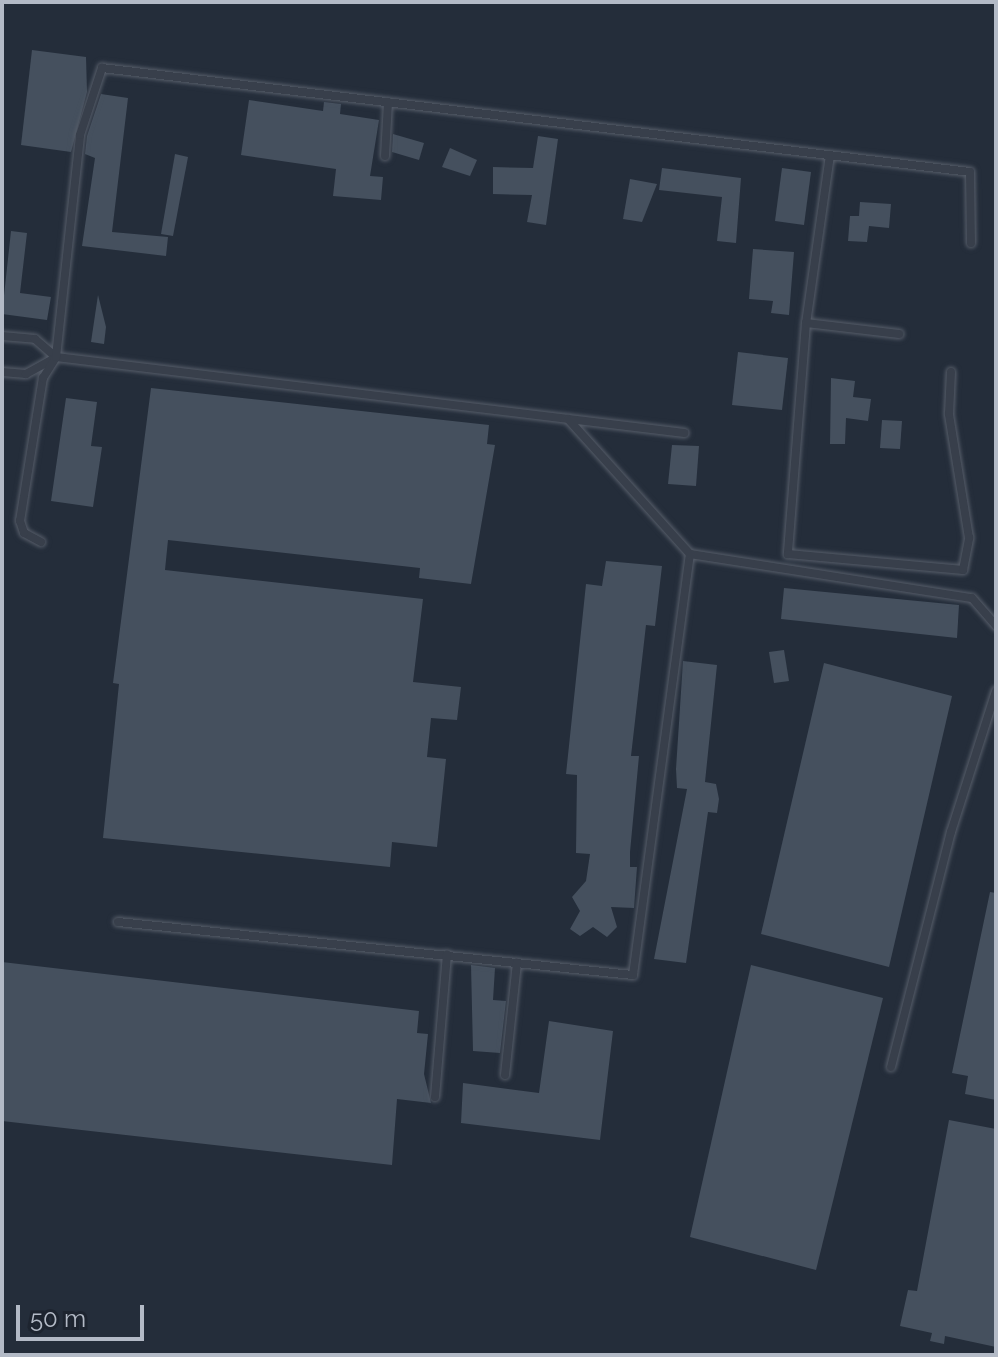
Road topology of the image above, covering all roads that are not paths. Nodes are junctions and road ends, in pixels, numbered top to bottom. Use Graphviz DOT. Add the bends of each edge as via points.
graph roads {
  1 [pos="388,102"];
  2 [pos="830,155"];
  3 [pos="385,156"];
  4 [pos="971,243"];
  5 [pos="806,323"];
  6 [pos="899,334"];
  7 [pos="2,336"];
  8 [pos="56,357"];
  9 [pos="2,372"];
  10 [pos="951,372"];
  11 [pos="568,419"];
  12 [pos="684,433"];
  13 [pos="41,542"];
  14 [pos="690,554"];
  15 [pos="996,626"];
  16 [pos="996,691"];
  17 [pos="118,922"];
  18 [pos="447,955"];
  19 [pos="517,963"];
  20 [pos="891,1067"];
  21 [pos="505,1075"];
  22 [pos="435,1097"];
  1 -- 2 [label="lane"];
  1 -- 3 [label="lane"];
  1 -- 8 [label="lane" via="124,70 95,74 80,135"];
  2 -- 4 [label="lane" via="970,172"];
  2 -- 5 [label="lane"];
  5 -- 6 [label="lane"];
  5 -- 10 [label="lane" via="788,554 963,570 969,538 949,414"];
  7 -- 8 [label="lane" via="35,339"];
  8 -- 9 [label="lane" via="26,374"];
  8 -- 11 [label="lane"];
  8 -- 13 [label="lane" via="43,378 20,521"];
  11 -- 12 [label="lane"];
  11 -- 14 [label="lane"];
  14 -- 15 [label="lane" via="972,598"];
  14 -- 19 [label="lane" via="633,975"];
  16 -- 20 [label="lane" via="951,832"];
  17 -- 18 [label="lane"];
  18 -- 19 [label="lane"];
  18 -- 22 [label="lane"];
  19 -- 21 [label="lane"];
}
